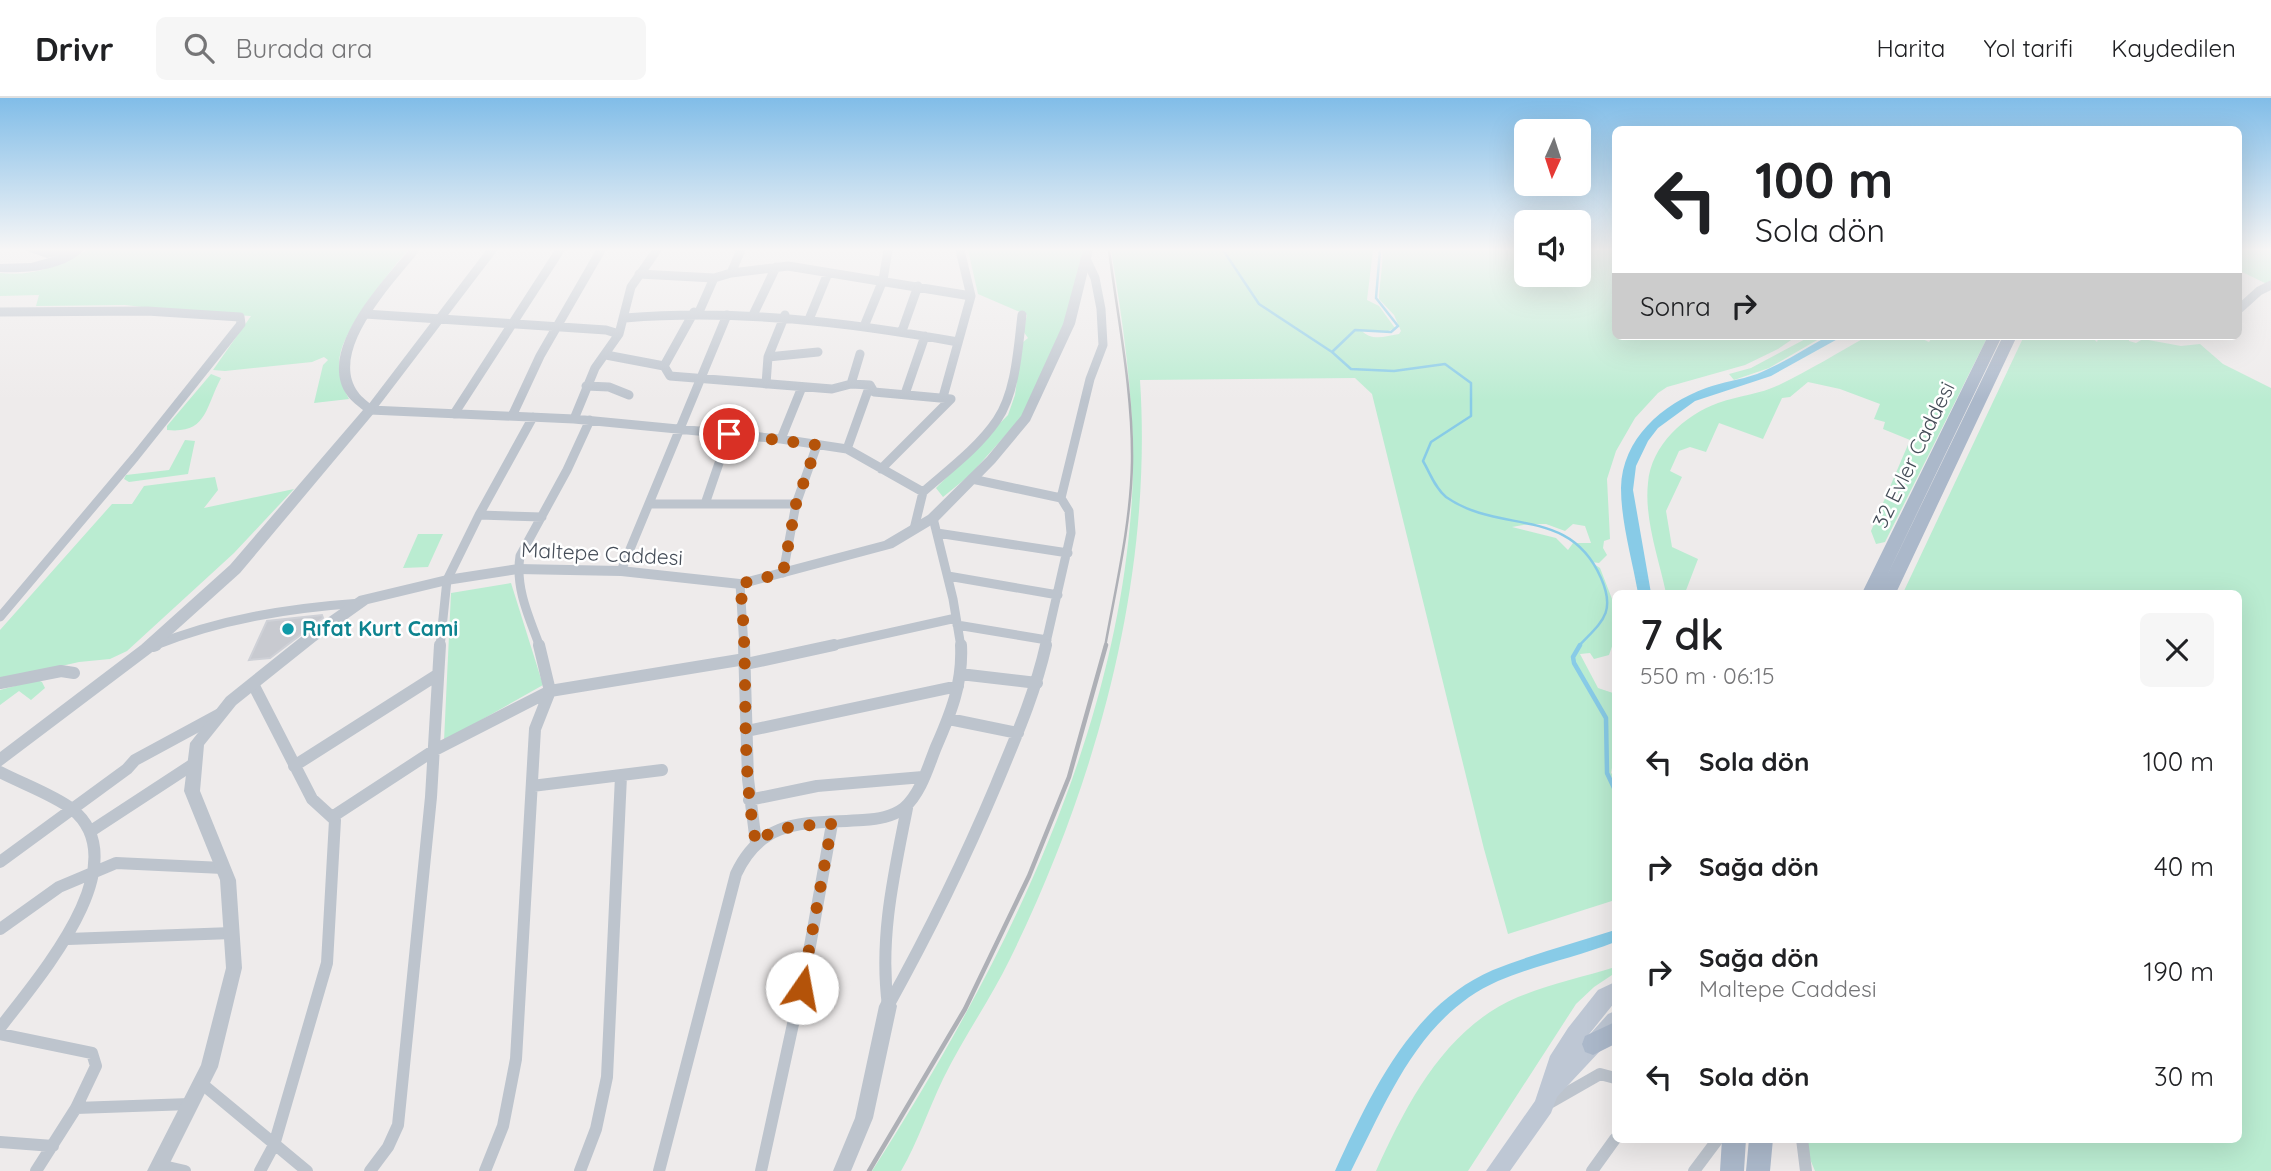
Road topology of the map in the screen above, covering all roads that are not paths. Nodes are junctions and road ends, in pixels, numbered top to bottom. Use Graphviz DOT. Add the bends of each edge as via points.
graph roads {
  1 [pos="376,300"];
  2 [pos="456,300"];
  3 [pos="528,300"];
  4 [pos="572,300"];
  5 [pos="628,300"];
  6 [pos="702,300"];
  7 [pos="760,300"];
  8 [pos="817,300"];
  9 [pos="875,300"];
  10 [pos="913,300"];
  11 [pos="970,300"];
  12 [pos="1075,300"];
  13 [pos="1100,300"];
  14 [pos="0,312"];
  15 [pos="696,312"];
  16 [pos="754,313"];
  17 [pos="365,314"];
  18 [pos="727,315"];
  19 [pos="785,315"];
  20 [pos="1022,315"];
  21 [pos="810,317"];
  22 [pos="625,318"];
  23 [pos="441,320"];
  24 [pos="513,324"];
  25 [pos="865,324"];
  26 [pos="557,327"];
  27 [pos="902,331"];
  28 [pos="619,334"];
  29 [pos="925,336"];
  30 [pos="1993,340"];
  31 [pos="2008,340"];
  32 [pos="958,342"];
  33 [pos="818,352"];
  34 [pos="860,354"];
  35 [pos="606,355"];
  36 [pos="768,357"];
  37 [pos="664,366"];
  38 [pos="696,379"];
  39 [pos="766,384"];
  40 [pos="850,384"];
  41 [pos="870,385"];
  42 [pos="586,386"];
  43 [pos="802,387"];
  44 [pos="905,394"];
  45 [pos="629,395"];
  46 [pos="943,397"];
  47 [pos="370,410"];
  48 [pos="454,414"];
  49 [pos="512,416"];
  50 [pos="533,417"];
  51 [pos="574,419"];
  52 [pos="590,420"];
  53 [pos="678,429"];
  54 [pos="729,434"];
  55 [pos="781,439"];
  56 [pos="817,445"];
  57 [pos="848,449"];
  58 [pos="881,469"];
  59 [pos="972,479"];
  60 [pos="923,492"];
  61 [pos="1061,498"];
  62 [pos="705,504"];
  63 [pos="796,504"];
  64 [pos="650,505"];
  65 [pos="479,515"];
  66 [pos="542,517"];
  67 [pos="933,518"];
  68 [pos="914,529"];
  69 [pos="937,533"];
  70 [pos="1068,552"];
  71 [pos="518,569"];
  72 [pos="621,571"];
  73 [pos="783,573"];
  74 [pos="948,576"];
  75 [pos="447,580"];
  76 [pos="740,584"];
  77 [pos="1871,590"];
  78 [pos="1888,590"];
  79 [pos="1058,595"];
  80 [pos="361,603"];
  81 [pos="0,617"];
  82 [pos="957,622"];
  83 [pos="1047,640"];
  84 [pos="146,649"];
  85 [pos="746,662"];
  86 [pos="74,673"];
  87 [pos="437,674"];
  88 [pos="959,680"];
  89 [pos="0,683"];
  90 [pos="1037,683"];
  91 [pos="253,684"];
  92 [pos="550,691"];
  93 [pos="222,713"];
  94 [pos="949,719"];
  95 [pos="747,731"];
  96 [pos="1018,733"];
  97 [pos="433,751"];
  98 [pos="0,761"];
  99 [pos="195,763"];
  100 [pos="294,766"];
  101 [pos="662,770"];
  102 [pos="0,772"];
  103 [pos="621,776"];
  104 [pos="923,777"];
  105 [pos="532,786"];
  106 [pos="749,800"];
  107 [pos="907,808"];
  108 [pos="72,809"];
  109 [pos="332,817"];
  110 [pos="832,824"];
  111 [pos="91,831"];
  112 [pos="756,843"];
  113 [pos="0,862"];
  114 [pos="223,868"];
  115 [pos="94,870"];
  116 [pos="0,929"];
  117 [pos="232,933"];
  118 [pos="68,939"];
  119 [pos="1612,993"];
  120 [pos="888,1006"];
  121 [pos="1612,1024"];
  122 [pos="0,1028"];
  123 [pos="0,1034"];
  124 [pos="1612,1034"];
  125 [pos="1593,1044"];
  126 [pos="1612,1077"];
  127 [pos="201,1083"];
  128 [pos="1547,1098"];
  129 [pos="190,1104"];
  130 [pos="76,1108"];
  131 [pos="0,1142"];
  132 [pos="1612,1143"];
  133 [pos="1715,1143"];
  134 [pos="1734,1143"];
  135 [pos="1760,1143"];
  136 [pos="1802,1143"];
  137 [pos="274,1145"];
  138 [pos="52,1146"];
  139 [pos="157,1168"];
  140 [pos="36,1171"];
  141 [pos="185,1171"];
  142 [pos="260,1171"];
  143 [pos="307,1171"];
  144 [pos="370,1171"];
  145 [pos="485,1171"];
  146 [pos="580,1171"];
  147 [pos="659,1171"];
  148 [pos="761,1171"];
  149 [pos="842,1171"];
  150 [pos="1497,1171"];
  151 [pos="1592,1171"];
  152 [pos="1694,1171"];
  153 [pos="1732,1171"];
  154 [pos="1758,1171"];
  155 [pos="1806,1171"];
  1 -- 17 [label="street"];
  2 -- 23 [label="street"];
  3 -- 24 [label="street"];
  4 -- 26 [label="street"];
  5 -- 22 [label="street"];
  6 -- 15 [label="street"];
  7 -- 16 [label="street"];
  8 -- 21 [label="street"];
  9 -- 25 [label="street"];
  10 -- 27 [label="street"];
  11 -- 32 [label="street"];
  12 -- 59 [label="street, Maltepe Caddesi" via="1026,418"];
  13 -- 61 [label="street" via="1103,345 1090,379"];
  14 -- 81 [label="street" via="146,311 240,317 241,324"];
  15 -- 18 [label="street"];
  15 -- 22 [label="street"];
  15 -- 37 [label="street"];
  16 -- 18 [label="street"];
  16 -- 19 [label="street"];
  17 -- 23 [label="street"];
  17 -- 47 [label="street" via="345,352 345,375 356,401"];
  18 -- 38 [label="street"];
  19 -- 21 [label="street"];
  19 -- 36 [label="street"];
  20 -- 60 [label="street" via="1004,407 996,421"];
  21 -- 25 [label="street"];
  22 -- 28 [label="street"];
  23 -- 24 [label="street"];
  23 -- 47 [label="street"];
  24 -- 26 [label="street"];
  24 -- 48 [label="street"];
  25 -- 27 [label="street"];
  26 -- 28 [label="street"];
  26 -- 49 [label="street"];
  27 -- 29 [label="street"];
  28 -- 35 [label="street"];
  29 -- 32 [label="street"];
  29 -- 44 [label="street"];
  30 -- 77 [label="main road, 32 Evler Caddesi"];
  31 -- 78 [label="main road, 32 Evler Caddesi"];
  32 -- 46 [label="street"];
  33 -- 36 [label="street"];
  34 -- 40 [label="street"];
  35 -- 37 [label="street"];
  35 -- 42 [label="street"];
  36 -- 39 [label="street"];
  37 -- 38 [label="street" via="670,376"];
  38 -- 39 [label="street"];
  38 -- 53 [label="street"];
  39 -- 43 [label="street"];
  40 -- 41 [label="street"];
  40 -- 43 [label="street" via="832,389"];
  41 -- 44 [label="street" via="874,392"];
  41 -- 57 [label="street"];
  42 -- 45 [label="street" via="609,387"];
  42 -- 51 [label="street"];
  43 -- 55 [label="street"];
  44 -- 46 [label="street"];
  46 -- 58 [label="street" via="951,399"];
  47 -- 48 [label="street"];
  47 -- 84 [label="street" via="235,569"];
  48 -- 49 [label="street"];
  49 -- 50 [label="street"];
  50 -- 51 [label="street"];
  50 -- 65 [label="street"];
  51 -- 52 [label="street"];
  52 -- 53 [label="street"];
  52 -- 66 [label="street"];
  53 -- 54 [label="street"];
  53 -- 64 [label="street"];
  54 -- 55 [label="street"];
  54 -- 62 [label="street"];
  55 -- 56 [label="street"];
  56 -- 57 [label="street"];
  56 -- 63 [label="street"];
  57 -- 58 [label="street"];
  58 -- 60 [label="street"];
  59 -- 61 [label="street"];
  59 -- 67 [label="street, Maltepe Caddesi"];
  60 -- 68 [label="street"];
  61 -- 70 [label="street" via="1069,511"];
  62 -- 63 [label="street"];
  62 -- 64 [label="street"];
  63 -- 73 [label="street"];
  64 -- 72 [label="street"];
  65 -- 66 [label="street"];
  65 -- 75 [label="street"];
  66 -- 71 [label="street" via="520,556"];
  67 -- 68 [label="street, Maltepe Caddesi"];
  67 -- 69 [label="street"];
  68 -- 73 [label="street, Maltepe Caddesi" via="888,545"];
  69 -- 70 [label="street"];
  69 -- 74 [label="street"];
  70 -- 79 [label="street"];
  71 -- 72 [label="street, Maltepe Caddesi"];
  71 -- 75 [label="street, Maltepe Caddesi"];
  71 -- 92 [label="street" via="521,596"];
  72 -- 76 [label="street, Maltepe Caddesi"];
  73 -- 76 [label="street, Maltepe Caddesi"];
  74 -- 79 [label="street"];
  74 -- 82 [label="street"];
  75 -- 80 [label="street, Maltepe Caddesi"];
  75 -- 87 [label="street"];
  76 -- 85 [label="street"];
  79 -- 83 [label="street"];
  80 -- 84 [label="street" via="274,610"];
  80 -- 91 [label="street, Maltepe Caddesi"];
  82 -- 83 [label="street"];
  82 -- 85 [label="street"];
  82 -- 88 [label="street"];
  83 -- 90 [label="street"];
  84 -- 98 [label="street"];
  85 -- 92 [label="street"];
  85 -- 95 [label="street"];
  86 -- 89 [label="street" via="61,671"];
  87 -- 97 [label="street"];
  87 -- 100 [label="street"];
  88 -- 90 [label="street"];
  88 -- 94 [label="street"];
  88 -- 95 [label="street"];
  90 -- 96 [label="street"];
  91 -- 93 [label="street, Maltepe Caddesi"];
  91 -- 100 [label="street"];
  92 -- 97 [label="street"];
  92 -- 105 [label="street" via="535,729"];
  93 -- 99 [label="street, Maltepe Caddesi" via="197,743"];
  93 -- 108 [label="street" via="135,760"];
  94 -- 96 [label="street"];
  94 -- 104 [label="street"];
  95 -- 106 [label="street"];
  96 -- 120 [label="street" via="977,830"];
  97 -- 109 [label="street"];
  97 -- 144 [label="street" via="398,1125"];
  99 -- 111 [label="street"];
  99 -- 114 [label="street, Maltepe Caddesi" via="192,791"];
  100 -- 109 [label="street" via="312,799"];
  101 -- 103 [label="street"];
  102 -- 108 [label="street"];
  103 -- 105 [label="street"];
  103 -- 146 [label="street" via="607,1077 596,1129"];
  104 -- 106 [label="street" via="817,786"];
  104 -- 107 [label="street"];
  105 -- 145 [label="street" via="516,1059 503,1126"];
  106 -- 112 [label="street"];
  107 -- 110 [label="street" via="894,816"];
  107 -- 120 [label="street" via="886,925 883,981"];
  108 -- 111 [label="street"];
  108 -- 113 [label="street"];
  109 -- 137 [label="street" via="327,963"];
  110 -- 112 [label="street" via="781,828"];
  110 -- 148 [label="street"];
  111 -- 115 [label="street" via="97,855"];
  112 -- 147 [label="street" via="736,874"];
  114 -- 115 [label="street" via="116,863"];
  114 -- 117 [label="street, Maltepe Caddesi"];
  115 -- 116 [label="street" via="59,887"];
  115 -- 118 [label="street"];
  117 -- 118 [label="street"];
  117 -- 127 [label="street, Maltepe Caddesi" via="234,968"];
  118 -- 122 [label="street"];
  119 -- 128 [label="main road" via="1557,1063"];
  120 -- 149 [label="street" via="864,1118"];
  121 -- 125 [label="main road"];
  123 -- 130 [label="street" via="92,1053 96,1066"];
  124 -- 125 [label="main road"];
  125 -- 128 [label="main road"];
  126 -- 128 [label="street" via="1600,1074"];
  127 -- 129 [label="street, Maltepe Caddesi"];
  127 -- 137 [label="street"];
  128 -- 150 [label="main road"];
  129 -- 130 [label="street"];
  129 -- 139 [label="street, Maltepe Caddesi"];
  130 -- 138 [label="street"];
  131 -- 138 [label="street"];
  132 -- 151 [label="street"];
  133 -- 152 [label="street"];
  134 -- 153 [label="main road"];
  135 -- 154 [label="main road"];
  136 -- 155 [label="street"];
  137 -- 142 [label="street"];
  137 -- 143 [label="street"];
  138 -- 140 [label="street"];
  139 -- 141 [label="street"];
}
